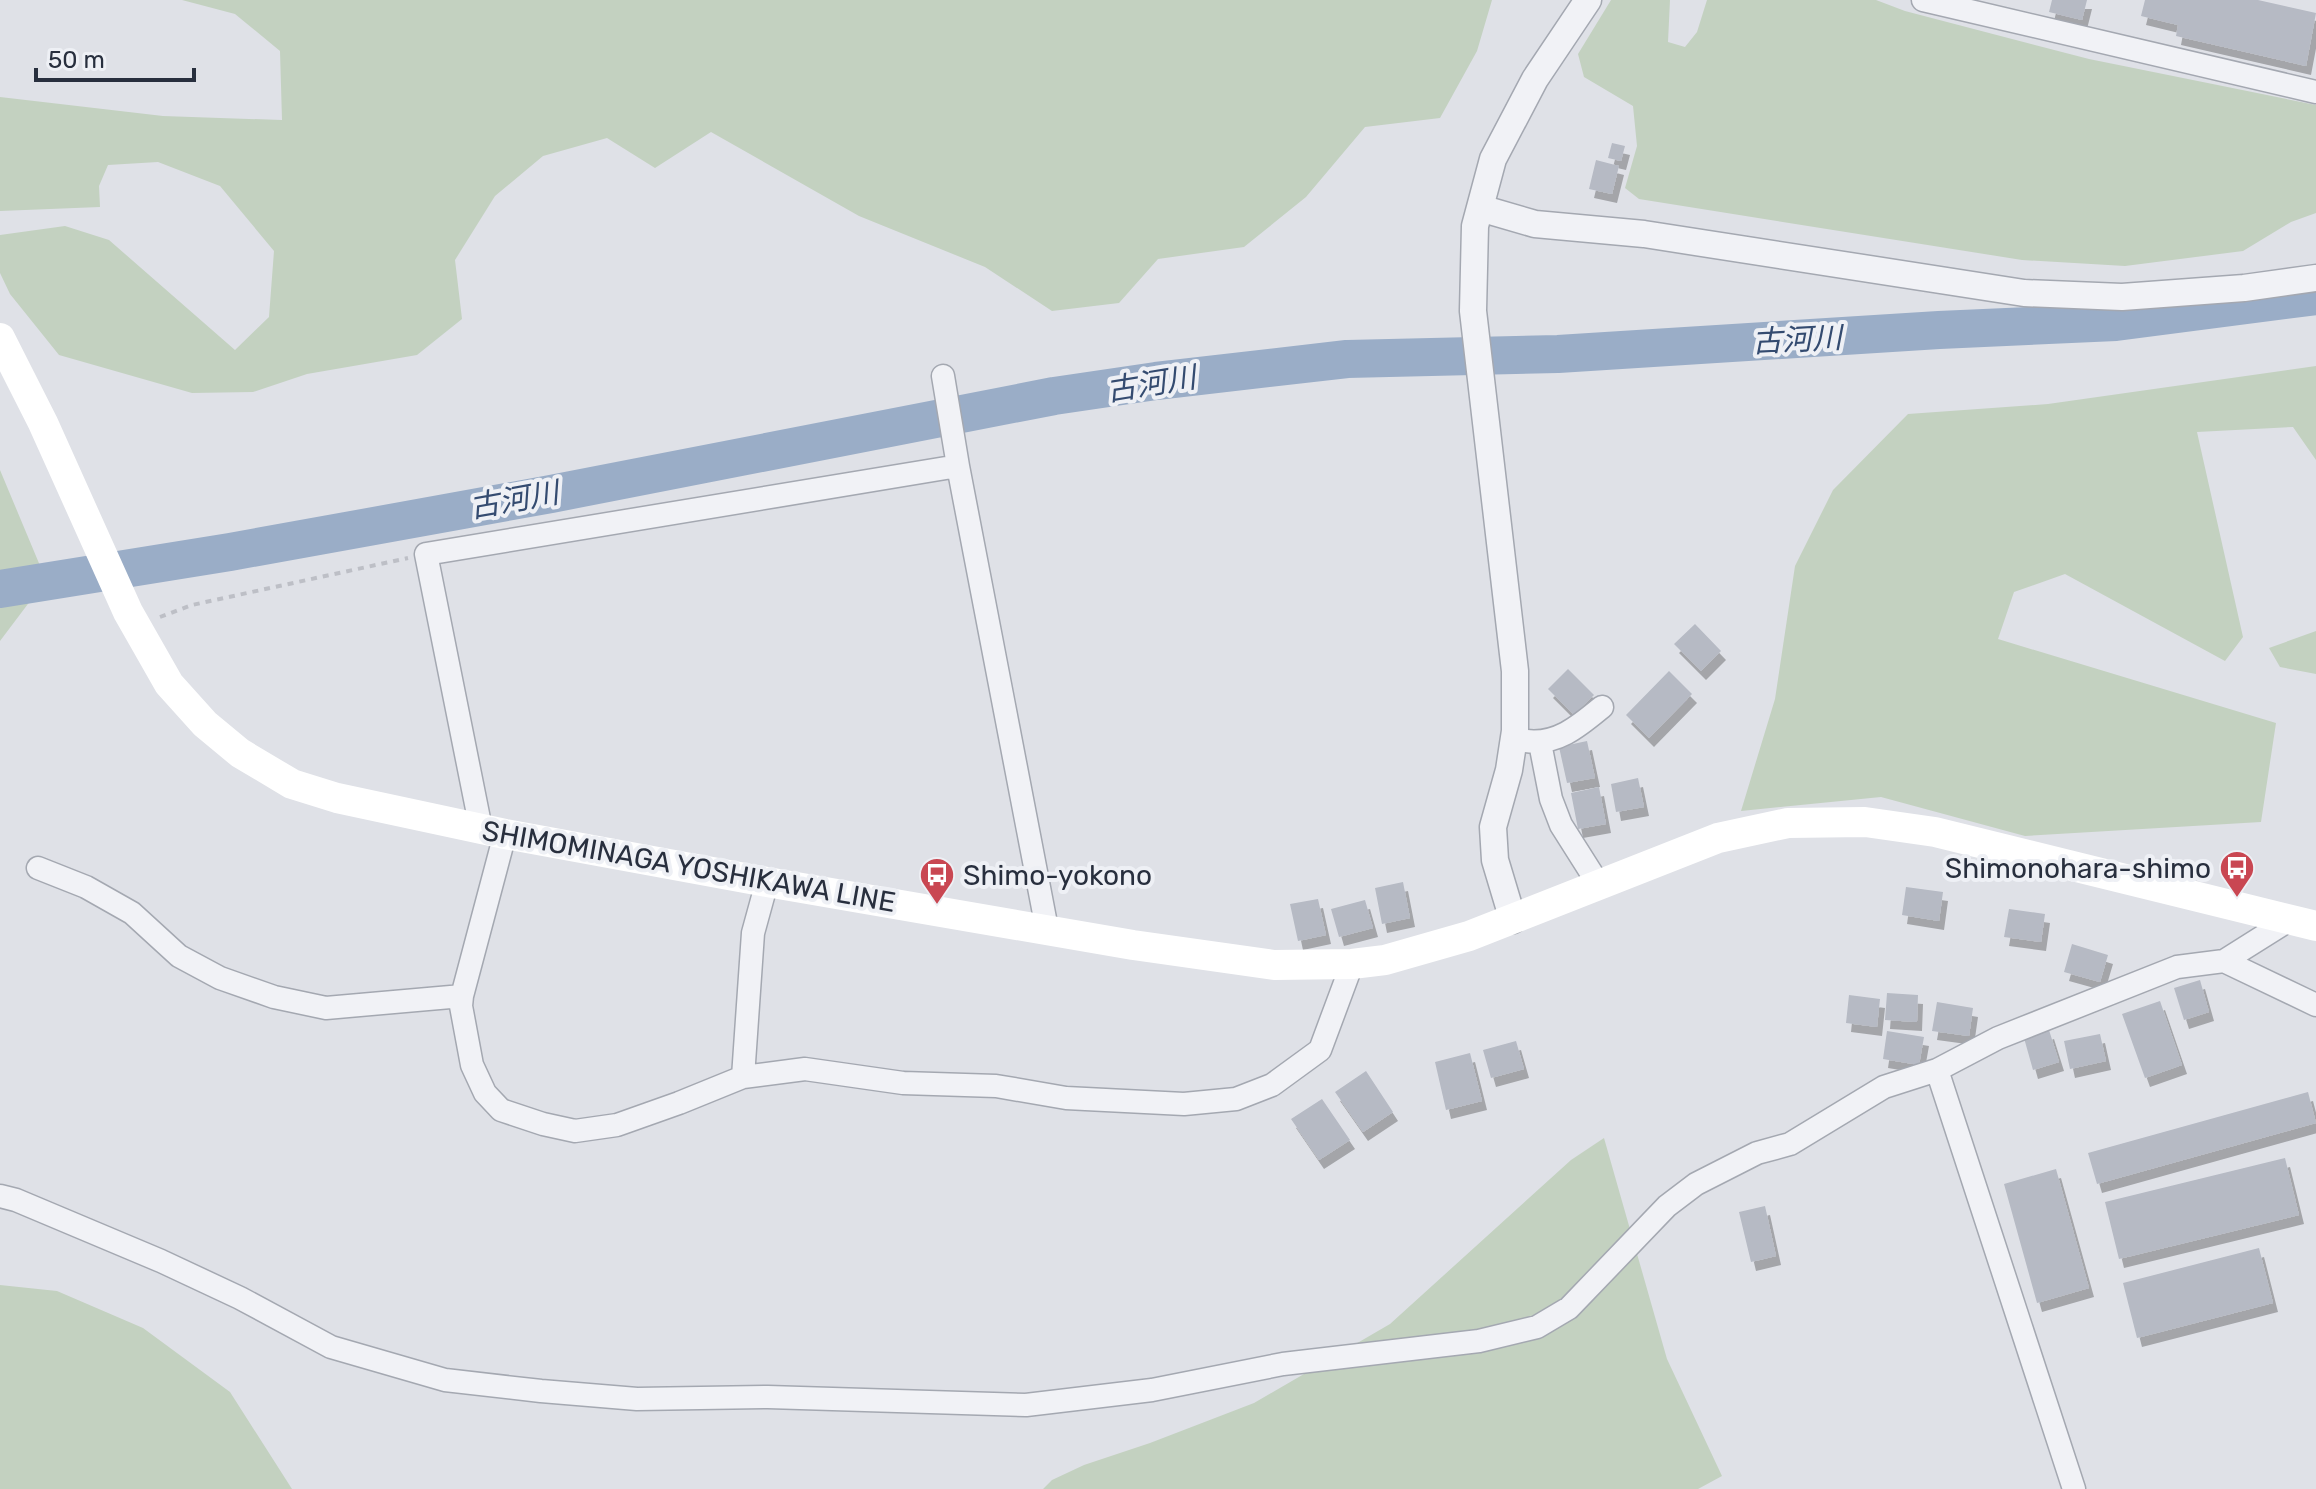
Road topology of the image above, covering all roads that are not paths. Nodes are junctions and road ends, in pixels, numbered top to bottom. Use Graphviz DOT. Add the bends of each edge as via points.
graph roads {
  1 [pos="1588,0"];
  2 [pos="1923,0"];
  3 [pos="2316,92"];
  4 [pos="1480,208"];
  5 [pos="2316,278"];
  6 [pos="0,338"];
  7 [pos="943,376"];
  8 [pos="957,462"];
  9 [pos="1602,707"];
  10 [pos="1514,739"];
  11 [pos="1540,743"];
  12 [pos="493,831"];
  13 [pos="38,868"];
  14 [pos="767,882"];
  15 [pos="1599,885"];
  16 [pos="1513,920"];
  17 [pos="2302,923"];
  18 [pos="1047,929"];
  19 [pos="2224,961"];
  20 [pos="1352,964"];
  21 [pos="462,996"];
  22 [pos="2316,1005"];
  23 [pos="1937,1070"];
  24 [pos="743,1077"];
  25 [pos="0,1196"];
  26 [pos="2074,1489"];
  1 -- 4 [label="street" via="1535,79 1493,159"];
  2 -- 3 [label="street"];
  4 -- 5 [label="street" via="1535,224 1644,234 2024,293 2122,297"];
  4 -- 10 [label="street" via="1473,311 1515,671"];
  6 -- 12 [label="main road, SHIMOMINAGA YOSHIKAWA LINE" via="132,619 169,684 205,724 240,753 292,784"];
  7 -- 8 [label="street"];
  8 -- 12 [label="street" via="426,554"];
  8 -- 18 [label="street"];
  9 -- 11 [label="street" via="1573,731"];
  10 -- 11 [label="street"];
  10 -- 16 [label="street" via="1493,827 1495,860"];
  11 -- 15 [label="street" via="1561,825"];
  12 -- 14 [label="main road, SHIMOMINAGA YOSHIKAWA LINE"];
  12 -- 21 [label="street"];
  13 -- 21 [label="street" via="132,913 179,956 274,997 326,1008"];
  14 -- 18 [label="main road, SHIMOMINAGA YOSHIKAWA LINE"];
  14 -- 24 [label="street" via="753,933"];
  15 -- 16 [label="main road, SHIMOMINAGA YOSHIKAWA LINE"];
  15 -- 17 [label="main road, SHIMOMINAGA YOSHIKAWA LINE" via="1718,838 1788,823 1865,822 1935,832"];
  16 -- 20 [label="main road, SHIMOMINAGA YOSHIKAWA LINE" via="1385,960"];
  17 -- 19 [label="street"];
  18 -- 20 [label="main road, SHIMOMINAGA YOSHIKAWA LINE" via="1274,965"];
  19 -- 22 [label="street"];
  19 -- 23 [label="street" via="2177,967 1998,1038"];
  20 -- 24 [label="street" via="1320,1050 1272,1085 1236,1099 1184,1104 1066,1098 996,1086 903,1083 805,1069"];
  21 -- 24 [label="street" via="472,1065 485,1093 501,1110 543,1124 575,1131 617,1125"];
  23 -- 25 [label="street" via="1884,1087 1790,1144 1757,1153 1696,1184 1667,1206 1569,1308 1537,1327 1479,1341 1283,1364 1152,1390 1026,1405 768,1397 637,1399 445,1380 331,1347 161,1261"];
  23 -- 26 [label="street"];
}
